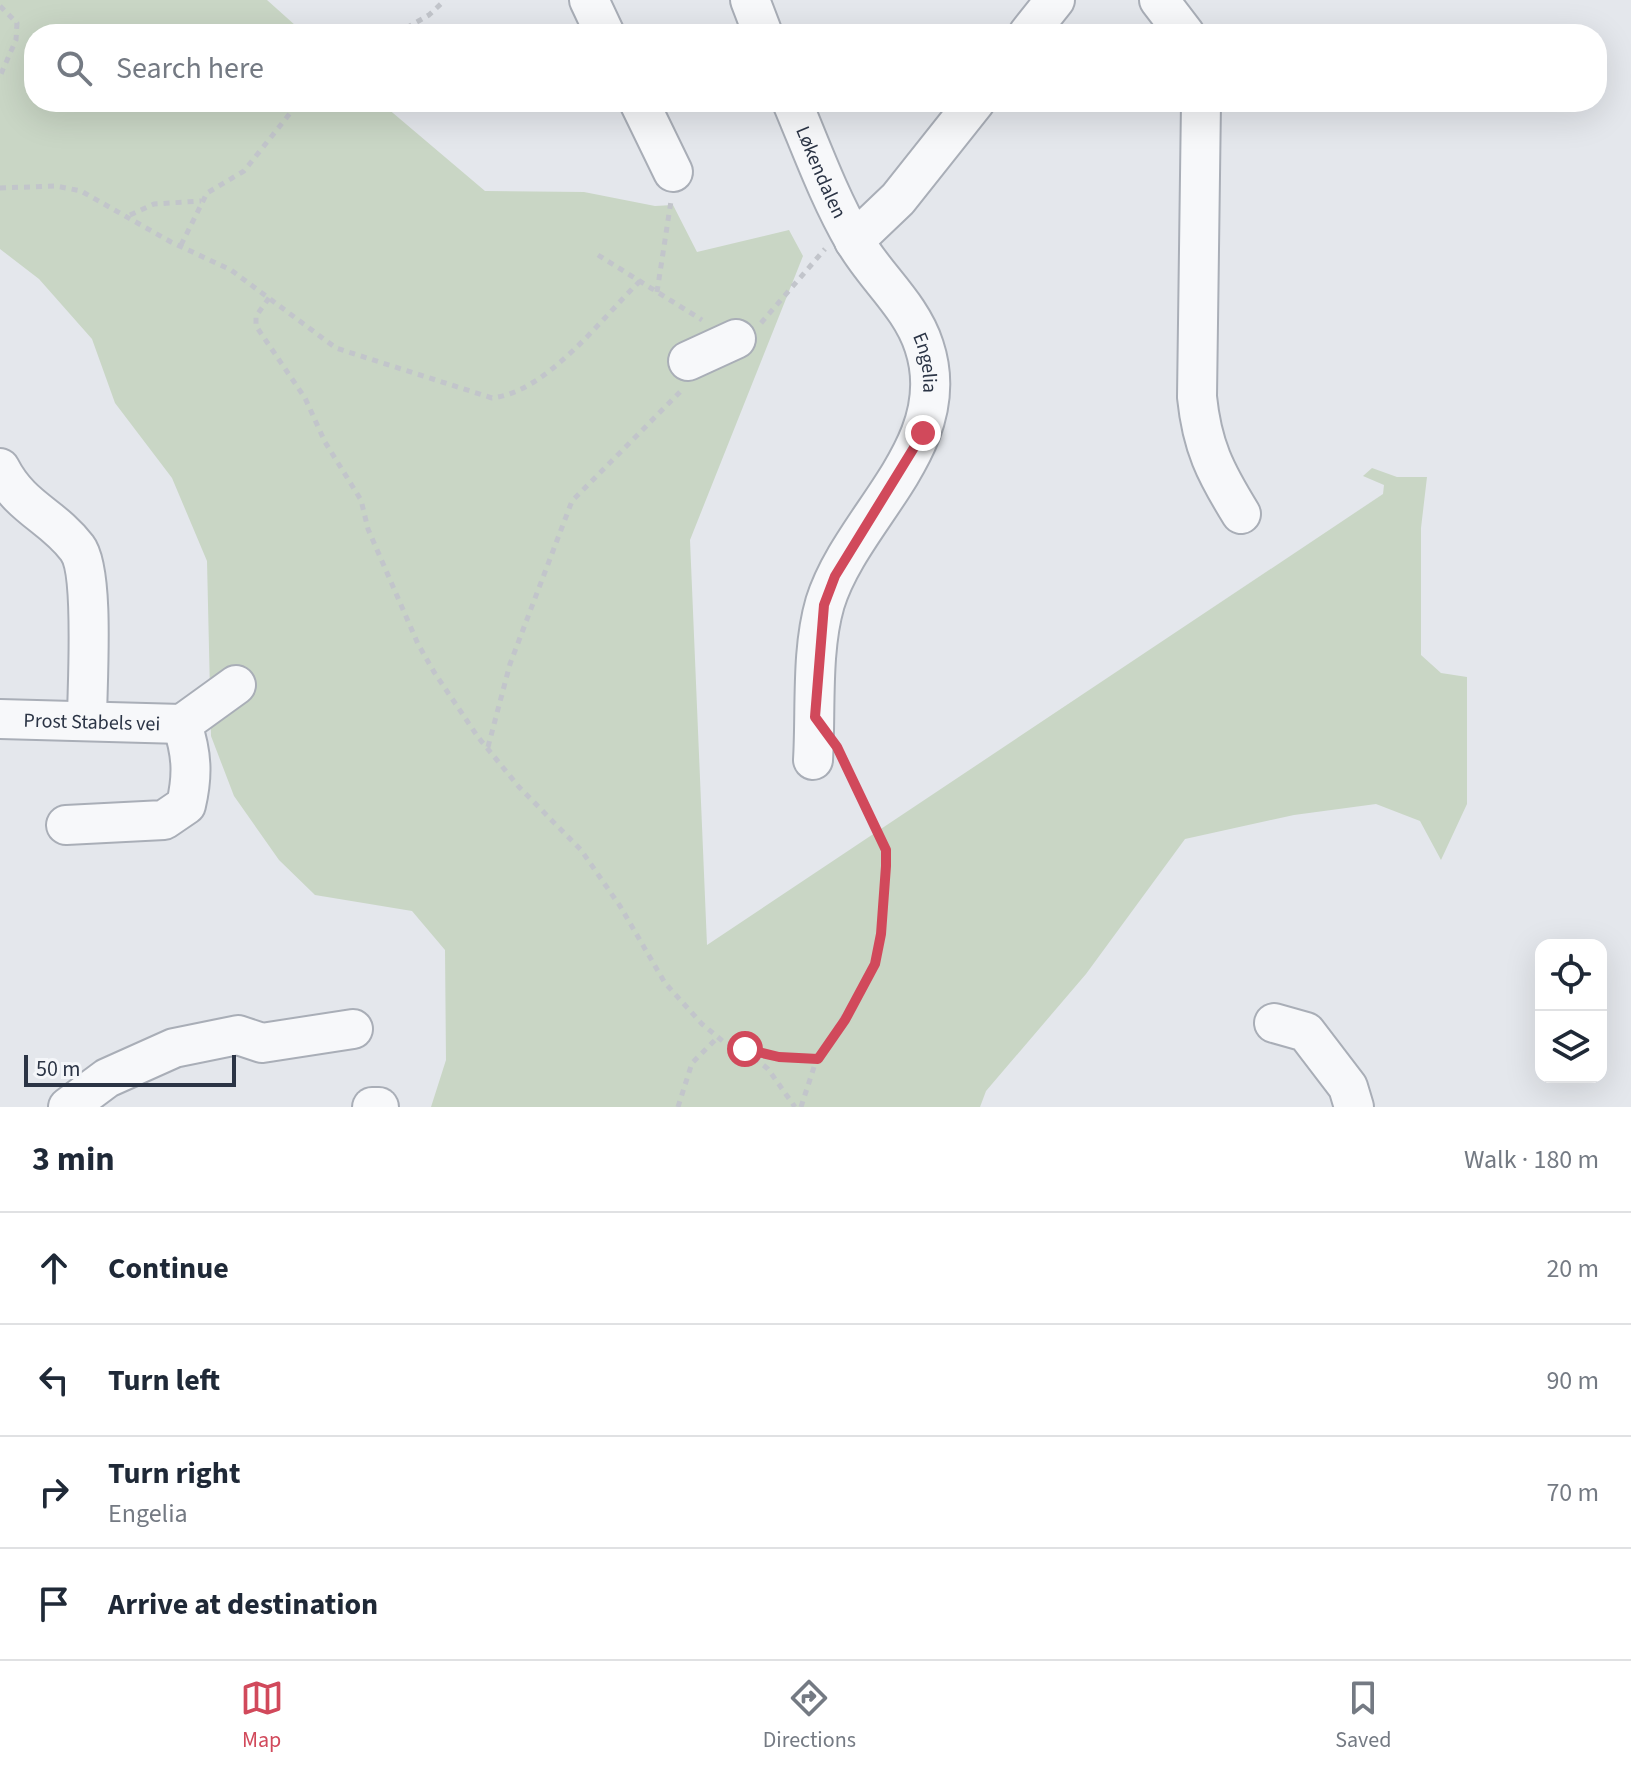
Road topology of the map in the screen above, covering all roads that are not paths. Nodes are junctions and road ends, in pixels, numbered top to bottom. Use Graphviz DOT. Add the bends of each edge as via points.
graph roads {
  1 [pos="589,0"];
  2 [pos="750,0"];
  3 [pos="1055,0"];
  4 [pos="1159,0"];
  5 [pos="600,24"];
  6 [pos="759,24"];
  7 [pos="1036,24"];
  8 [pos="1177,24"];
  9 [pos="644,112"];
  10 [pos="796,112"];
  11 [pos="967,112"];
  12 [pos="1201,112"];
  13 [pos="673,172"];
  14 [pos="854,241"];
  15 [pos="736,339"];
  16 [pos="693,359"];
  17 [pos="0,468"];
  18 [pos="1241,514"];
  19 [pos="236,685"];
  20 [pos="0,719"];
  21 [pos="87,721"];
  22 [pos="182,724"];
  23 [pos="827,759"];
  24 [pos="66,825"];
  25 [pos="1274,1023"];
  26 [pos="353,1029"];
  27 [pos="68,1107"];
  28 [pos="372,1107"];
  29 [pos="379,1107"];
  30 [pos="1354,1107"];
  1 -- 5 [label="street"];
  2 -- 6 [label="street"];
  3 -- 7 [label="street"];
  4 -- 8 [label="street"];
  9 -- 13 [label="street"];
  10 -- 14 [label="street, Løkendalen"];
  11 -- 14 [label="street" via="898,199"];
  12 -- 18 [label="street" via="1200,432 1212,467"];
  14 -- 23 [label="street, Engelia" via="913,322 925,347 930,391 923,433 835,576 824,605"];
  15 -- 16 [label="street"];
  17 -- 21 [label="street" via="15,494 64,534 84,560"];
  19 -- 22 [label="street, Prost Stabels vei"];
  20 -- 21 [label="street, Prost Stabels vei"];
  21 -- 22 [label="street, Prost Stabels vei"];
  22 -- 24 [label="street, Prost Stabels vei" via="192,752 186,805 164,820"];
  25 -- 30 [label="street" via="1306,1032 1348,1087"];
  26 -- 27 [label="street" via="262,1043 238,1035 174,1048 107,1078"];
  28 -- 29 [label="street"];
}
